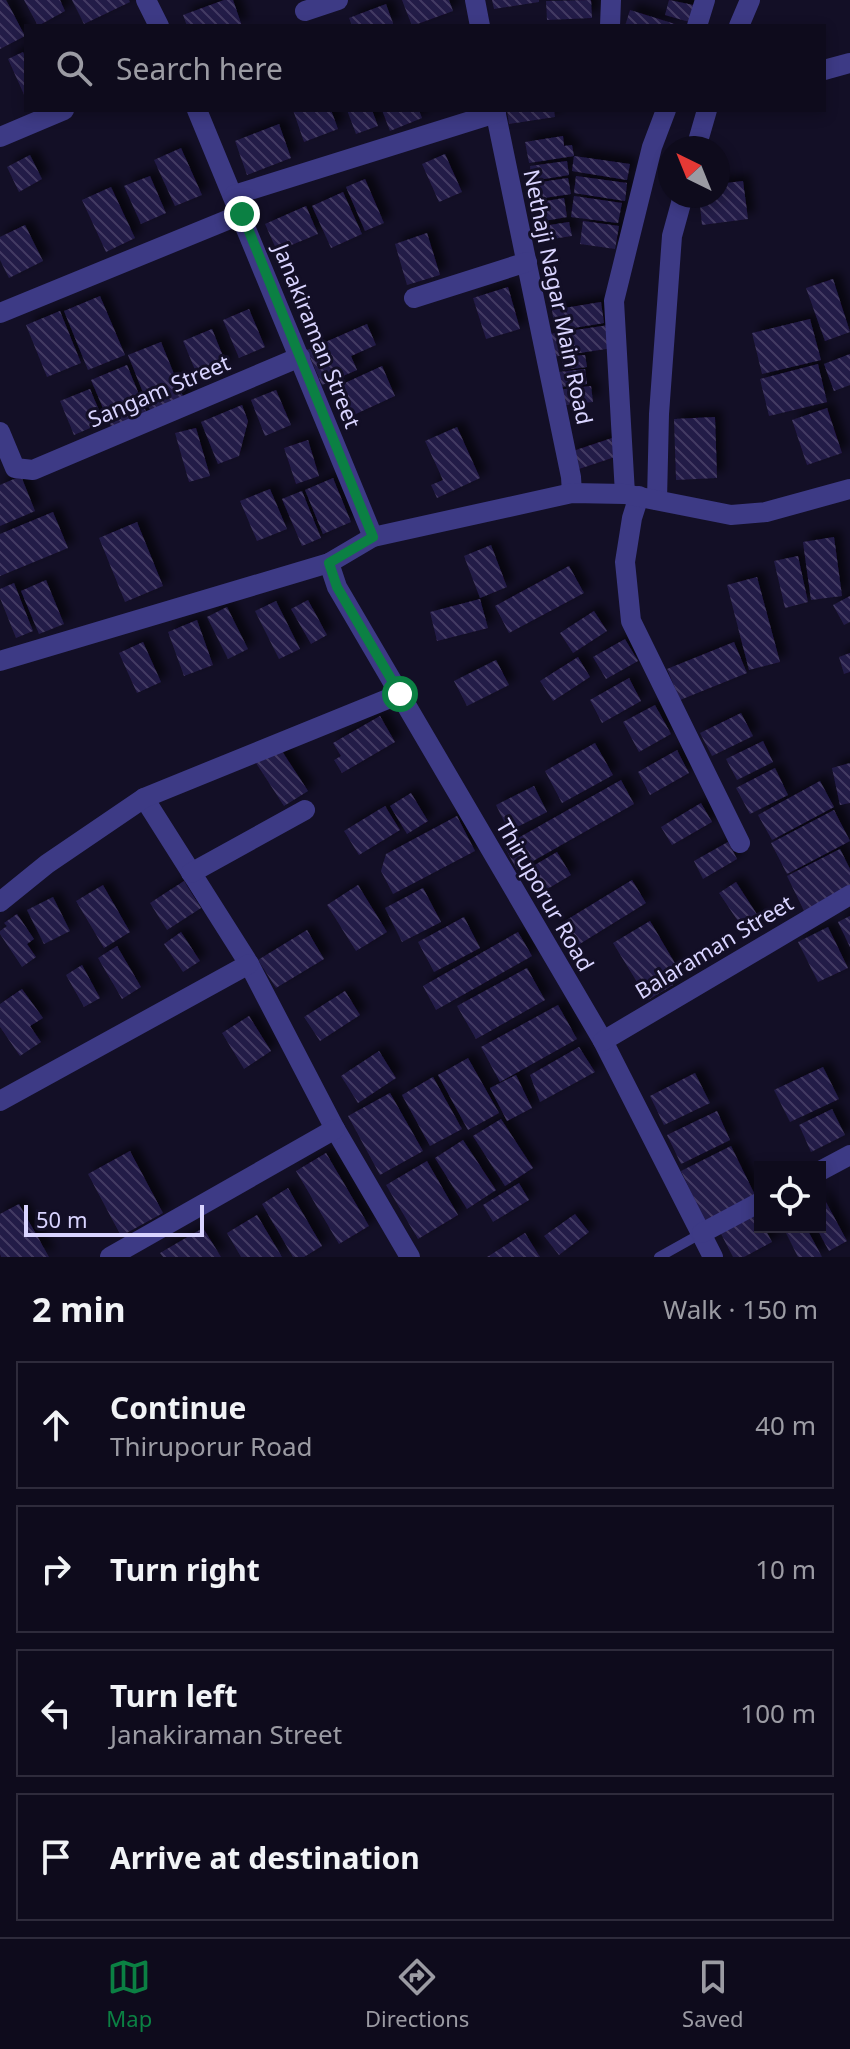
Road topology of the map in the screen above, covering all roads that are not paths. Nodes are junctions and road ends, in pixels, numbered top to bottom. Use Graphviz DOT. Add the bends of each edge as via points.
graph roads {
  1 [pos="146,0"];
  2 [pos="338,0"];
  3 [pos="475,0"];
  4 [pos="611,0"];
  5 [pos="705,0"];
  6 [pos="750,0"];
  7 [pos="305,11"];
  8 [pos="158,24"];
  9 [pos="480,24"];
  10 [pos="610,24"];
  11 [pos="698,24"];
  12 [pos="740,24"];
  13 [pos="850,63"];
  14 [pos="826,69"];
  15 [pos="59,112"];
  16 [pos="198,112"];
  17 [pos="496,112"];
  18 [pos="665,112"];
  19 [pos="706,112"];
  20 [pos="699,136"];
  21 [pos="0,137"];
  22 [pos="234,195"];
  23 [pos="680,208"];
  24 [pos="242,214"];
  25 [pos="527,262"];
  26 [pos="414,298"];
  27 [pos="0,313"];
  28 [pos="300,357"];
  29 [pos="0,432"];
  30 [pos="850,489"];
  31 [pos="572,493"];
  32 [pos="640,497"];
  33 [pos="373,537"];
  34 [pos="329,563"];
  35 [pos="0,661"];
  36 [pos="400,694"];
  37 [pos="144,798"];
  38 [pos="305,810"];
  39 [pos="740,843"];
  40 [pos="191,873"];
  41 [pos="850,895"];
  42 [pos="0,902"];
  43 [pos="249,964"];
  44 [pos="603,1041"];
  45 [pos="0,1101"];
  46 [pos="335,1129"];
  47 [pos="850,1155"];
  48 [pos="826,1168"];
  49 [pos="754,1205"];
  50 [pos="702,1233"];
  51 [pos="110,1257"];
  52 [pos="410,1257"];
  53 [pos="659,1257"];
  54 [pos="713,1257"];
  1 -- 8 [label="street"];
  2 -- 7 [label="street"];
  3 -- 9 [label="street"];
  4 -- 10 [label="street"];
  5 -- 11 [label="street"];
  6 -- 12 [label="street"];
  13 -- 14 [label="street"];
  15 -- 21 [label="street"];
  16 -- 22 [label="street, Janakiraman Street"];
  17 -- 22 [label="street"];
  17 -- 25 [label="street, Nethaji Nagar Main Road"];
  18 -- 32 [label="street" via="614,301"];
  19 -- 20 [label="street"];
  22 -- 24 [label="street, Janakiraman Street"];
  23 -- 32 [label="street" via="672,236 659,414"];
  24 -- 27 [label="street"];
  24 -- 28 [label="street, Janakiraman Street"];
  25 -- 26 [label="street"];
  25 -- 31 [label="street, Nethaji Nagar Main Road"];
  28 -- 29 [label="street, Sangam Street" via="37,469 15,468"];
  28 -- 33 [label="street, Janakiraman Street"];
  30 -- 32 [label="street" via="766,512 731,515"];
  31 -- 32 [label="street"];
  31 -- 33 [label="street"];
  32 -- 39 [label="street" via="625,562 631,621"];
  33 -- 34 [label="street"];
  34 -- 35 [label="street"];
  34 -- 36 [label="street, Thiruporur Road" via="337,587"];
  36 -- 37 [label="street"];
  36 -- 44 [label="street, Thiruporur Road"];
  37 -- 40 [label="street"];
  37 -- 42 [label="street"];
  38 -- 40 [label="street"];
  40 -- 43 [label="street"];
  41 -- 44 [label="street, Balaraman Street"];
  43 -- 45 [label="street"];
  43 -- 46 [label="street"];
  44 -- 50 [label="street, Thiruporur Road"];
  46 -- 51 [label="street"];
  46 -- 52 [label="street"];
  47 -- 48 [label="street"];
  49 -- 50 [label="street"];
  50 -- 53 [label="lane"];
  50 -- 54 [label="street, Thiruporur Road"];
}
